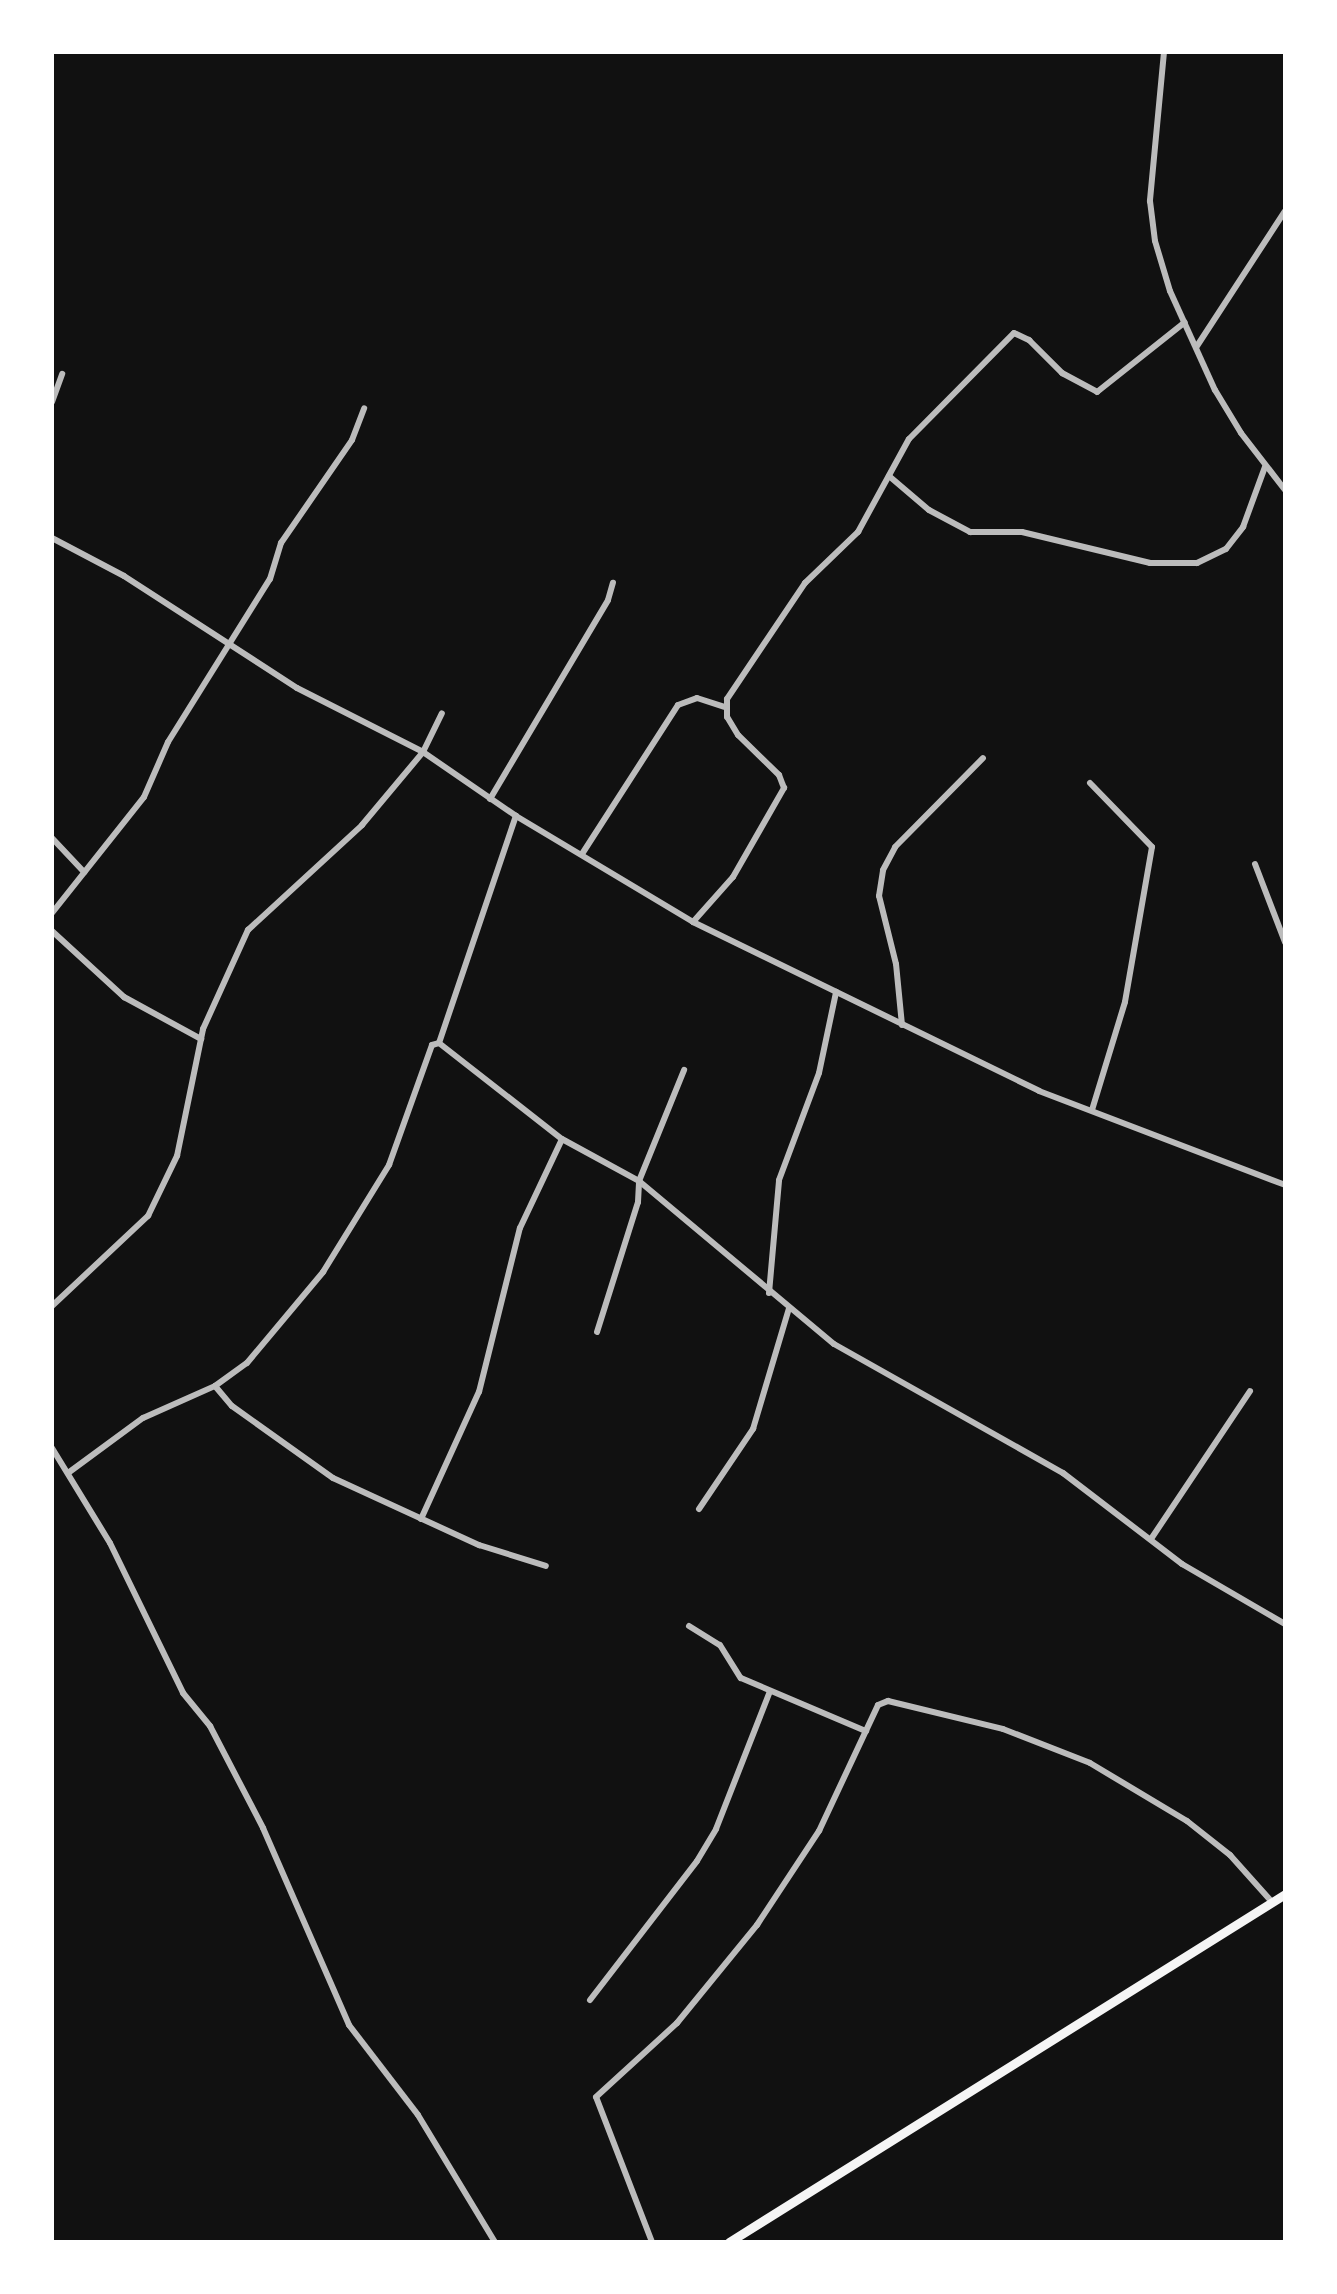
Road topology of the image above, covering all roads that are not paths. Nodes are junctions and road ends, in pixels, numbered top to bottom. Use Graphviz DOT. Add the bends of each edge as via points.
graph roads {
  1 [pos="1164,52"];
  2 [pos="1285,211"];
  3 [pos="1185,322"];
  4 [pos="1197,346"];
  5 [pos="62,374"];
  6 [pos="52,402"];
  7 [pos="364,408"];
  8 [pos="1265,467"];
  9 [pos="1285,474"];
  10 [pos="889,476"];
  11 [pos="1274,480"];
  12 [pos="1285,490"];
  13 [pos="52,538"];
  14 [pos="613,583"];
  15 [pos="230,643"];
  16 [pos="724,707"];
  17 [pos="442,713"];
  18 [pos="423,752"];
  19 [pos="983,758"];
  20 [pos="1090,783"];
  21 [pos="490,799"];
  22 [pos="516,816"];
  23 [pos="52,838"];
  24 [pos="582,854"];
  25 [pos="1255,864"];
  26 [pos="84,872"];
  27 [pos="52,913"];
  28 [pos="693,922"];
  29 [pos="52,931"];
  30 [pos="1285,942"];
  31 [pos="836,992"];
  32 [pos="902,1025"];
  33 [pos="201,1039"];
  34 [pos="439,1043"];
  35 [pos="684,1070"];
  36 [pos="1092,1110"];
  37 [pos="562,1139"];
  38 [pos="639,1181"];
  39 [pos="1285,1185"];
  40 [pos="769,1293"];
  41 [pos="52,1306"];
  42 [pos="789,1308"];
  43 [pos="597,1332"];
  44 [pos="215,1386"];
  45 [pos="1250,1391"];
  46 [pos="52,1448"];
  47 [pos="68,1473"];
  48 [pos="699,1509"];
  49 [pos="421,1519"];
  50 [pos="1151,1539"];
  51 [pos="546,1566"];
  52 [pos="1285,1624"];
  53 [pos="689,1626"];
  54 [pos="770,1691"];
  55 [pos="866,1731"];
  56 [pos="1285,1894"];
  57 [pos="1272,1902"];
  58 [pos="590,2000"];
  59 [pos="495,2242"];
  60 [pos="652,2242"];
  61 [pos="729,2242"];
  1 -- 3 [label="street" via="1150,201 1155,241"];
  2 -- 4 [label="street" via="1232,300"];
  3 -- 4 [label="street"];
  3 -- 10 [label="street" via="1097,392 1062,373 1029,340 1014,333 909,439"];
  4 -- 8 [label="street" via="1222,401"];
  5 -- 6 [label="street"];
  7 -- 15 [label="street" via="352,440 281,543 270,579"];
  8 -- 10 [label="street" via="1243,527 1226,549 1197,563 1150,563 1022,532 970,532 929,510"];
  8 -- 11 [label="street"];
  9 -- 11 [label="street"];
  10 -- 16 [label="street" via="858,532 805,583"];
  11 -- 12 [label="street"];
  13 -- 15 [label="street"];
  14 -- 21 [label="street" via="608,600"];
  15 -- 18 [label="street" via="297,688"];
  15 -- 26 [label="street" via="168,742 144,797"];
  16 -- 24 [label="street" via="697,698 678,705"];
  16 -- 28 [label="street" via="738,735 779,775 784,788 733,877"];
  17 -- 18 [label="street"];
  18 -- 21 [label="street"];
  18 -- 33 [label="street" via="362,825 248,930"];
  19 -- 32 [label="street" via="895,847 883,870 879,896 896,964"];
  20 -- 36 [label="street" via="1152,847 1125,1002"];
  21 -- 22 [label="street"];
  22 -- 24 [label="street"];
  22 -- 34 [label="street"];
  23 -- 26 [label="street"];
  24 -- 28 [label="street"];
  25 -- 30 [label="street"];
  26 -- 27 [label="street"];
  28 -- 31 [label="street"];
  29 -- 33 [label="street" via="124,997"];
  31 -- 32 [label="street"];
  31 -- 40 [label="street" via="816,1084 779,1180"];
  32 -- 36 [label="street"];
  33 -- 41 [label="street" via="177,1156 148,1216"];
  34 -- 37 [label="street"];
  34 -- 44 [label="street" via="432,1045 389,1165 323,1272 268,1343"];
  35 -- 38 [label="street"];
  36 -- 39 [label="street"];
  37 -- 38 [label="street"];
  37 -- 49 [label="street" via="520,1228 479,1392"];
  38 -- 40 [label="street"];
  38 -- 43 [label="street" via="638,1202"];
  40 -- 42 [label="street"];
  42 -- 48 [label="street" via="753,1429"];
  42 -- 50 [label="street" via="874,1370 1063,1473"];
  44 -- 47 [label="street" via="143,1418"];
  44 -- 49 [label="street" via="232,1406 280,1436 303,1459"];
  45 -- 50 [label="street"];
  46 -- 47 [label="street"];
  47 -- 59 [label="street" via="110,1543 183,1693 210,1726 263,1828 349,2025 418,2115"];
  49 -- 51 [label="street"];
  50 -- 52 [label="street" via="1223,1591"];
  53 -- 54 [label="street" via="720,1645 741,1678"];
  54 -- 55 [label="street"];
  54 -- 58 [label="street" via="703,1851"];
  55 -- 57 [label="street" via="878,1705 888,1701 1003,1729 1090,1763 1187,1821 1230,1855"];
  55 -- 60 [label="street" via="819,1831 757,1925 677,2023 596,2097"];
  56 -- 57 [label="main road"];
  57 -- 61 [label="main road"];
}
